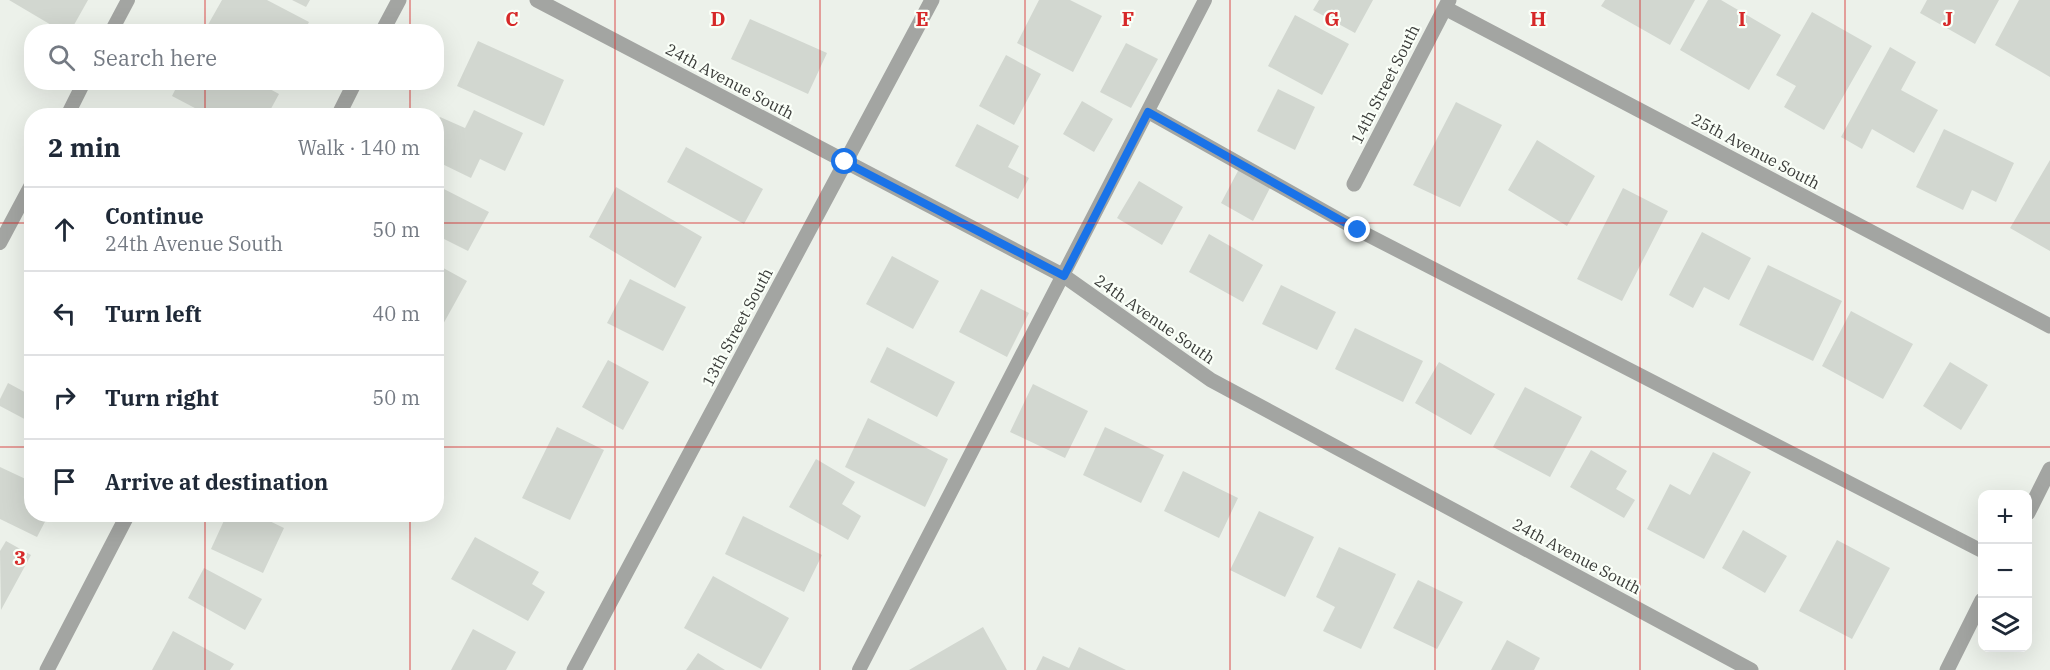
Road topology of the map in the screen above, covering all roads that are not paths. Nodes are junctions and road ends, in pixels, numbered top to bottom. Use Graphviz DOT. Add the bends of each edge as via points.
graph roads {
  1 [pos="128,0"];
  2 [pos="399,0"];
  3 [pos="537,0"];
  4 [pos="932,0"];
  5 [pos="1205,0"];
  6 [pos="1447,4"];
  7 [pos="115,24"];
  8 [pos="386,24"];
  9 [pos="80,90"];
  10 [pos="351,90"];
  11 [pos="71,108"];
  12 [pos="342,108"];
  13 [pos="1148,112"];
  14 [pos="845,162"];
  15 [pos="1354,184"];
  16 [pos="24,198"];
  17 [pos="0,243"];
  18 [pos="1064,276"];
  19 [pos="2050,326"];
  20 [pos="2050,469"];
  21 [pos="2032,505"];
  22 [pos="124,522"];
  23 [pos="1978,548"];
  24 [pos="1978,610"];
  25 [pos="47,670"];
  26 [pos="574,670"];
  27 [pos="859,670"];
  28 [pos="1751,670"];
  29 [pos="1947,670"];
  1 -- 7 [label="lane"];
  2 -- 8 [label="street"];
  3 -- 14 [label="street, 24th Avenue South"];
  4 -- 14 [label="street, 13th Street South"];
  5 -- 13 [label="lane"];
  6 -- 15 [label="street, 14th Street South"];
  6 -- 19 [label="street, 25th Avenue South"];
  9 -- 11 [label="lane"];
  10 -- 12 [label="street"];
  13 -- 18 [label="lane"];
  13 -- 23 [label="lane" via="1358,230"];
  14 -- 18 [label="street, 24th Avenue South"];
  14 -- 26 [label="street, 13th Street South"];
  16 -- 17 [label="lane"];
  18 -- 27 [label="lane"];
  18 -- 28 [label="street, 24th Avenue South" via="1212,380"];
  20 -- 21 [label="street"];
  22 -- 25 [label="street"];
  24 -- 29 [label="street"];
}
